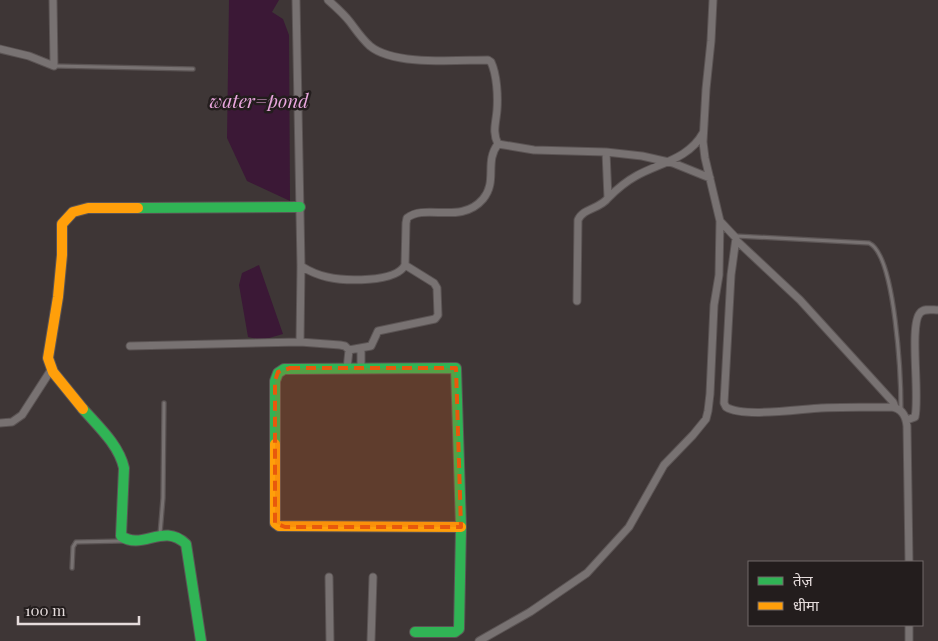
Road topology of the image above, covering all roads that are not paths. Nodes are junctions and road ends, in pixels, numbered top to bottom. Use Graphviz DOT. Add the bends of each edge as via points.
graph roads {
  1 [pos="53,0"];
  2 [pos="296,0"];
  3 [pos="328,0"];
  4 [pos="713,0"];
  5 [pos="0,49"];
  6 [pos="54,66"];
  7 [pos="194,69"];
  8 [pos="704,132"];
  9 [pos="498,144"];
  10 [pos="606,152"];
  11 [pos="668,162"];
  12 [pos="710,178"];
  13 [pos="608,198"];
  14 [pos="300,207"];
  15 [pos="720,221"];
  16 [pos="735,238"];
  17 [pos="301,266"];
  18 [pos="405,266"];
  19 [pos="577,301"];
  20 [pos="938,310"];
  21 [pos="300,342"];
  22 [pos="130,346"];
  23 [pos="361,349"];
  24 [pos="349,350"];
  25 [pos="347,369"];
  26 [pos="361,369"];
  27 [pos="51,370"];
  28 [pos="164,403"];
  29 [pos="898,409"];
  30 [pos="907,420"];
  31 [pos="0,423"];
  32 [pos="461,527"];
  33 [pos="160,535"];
  34 [pos="128,541"];
  35 [pos="909,561"];
  36 [pos="72,568"];
  37 [pos="329,577"];
  38 [pos="373,577"];
  39 [pos="909,626"];
  40 [pos="416,632"];
  41 [pos="201,641"];
  42 [pos="330,641"];
  43 [pos="371,641"];
  44 [pos="479,641"];
  45 [pos="910,641"];
  1 -- 6 [label="street"];
  2 -- 14 [label="street"];
  3 -- 9 [label="street" via="378,52 418,60 492,62 497,108 494,135"];
  4 -- 8 [label="street"];
  5 -- 6 [label="street"];
  6 -- 7 [label="lane"];
  8 -- 11 [label="street" via="694,146"];
  8 -- 12 [label="street"];
  9 -- 10 [label="street" via="534,150"];
  9 -- 18 [label="street" via="492,151 490,189 477,205 460,212 422,213 407,218"];
  10 -- 11 [label="street"];
  10 -- 13 [label="street"];
  11 -- 12 [label="street"];
  11 -- 13 [label="street" via="637,175"];
  12 -- 15 [label="street"];
  13 -- 19 [label="street" via="583,213 578,220"];
  14 -- 17 [label="street"];
  14 -- 27 [label="street" via="88,208 73,212 62,224 62,255 48,358"];
  15 -- 16 [label="street"];
  15 -- 44 [label="street" via="720,275 714,305 711,387 706,419 664,465 629,527 587,574"];
  16 -- 29 [label="street" via="800,300"];
  16 -- 29 [label="lane" via="875,245 887,270 893,302 900,386"];
  16 -- 29 [label="street" via="726,356 726,408 736,412"];
  17 -- 18 [label="street" via="328,277 378,279 397,274"];
  17 -- 21 [label="street"];
  18 -- 23 [label="street" via="434,283 438,315 431,321 378,331 371,346"];
  20 -- 30 [label="street" via="923,310 916,320 917,404 915,417"];
  21 -- 22 [label="street"];
  21 -- 24 [label="street" via="340,345"];
  23 -- 24 [label="street"];
  23 -- 26 [label="street"];
  24 -- 25 [label="street"];
  25 -- 26 [label="street"];
  25 -- 32 [label="street" via="283,368 276,376 275,523 285,527"];
  26 -- 32 [label="street" via="456,368"];
  27 -- 31 [label="street" via="22,415 12,422"];
  27 -- 34 [label="street" via="122,459 120,533"];
  28 -- 33 [label="lane" via="164,498"];
  29 -- 30 [label="street"];
  30 -- 35 [label="street"];
  32 -- 40 [label="street" via="459,629 455,632"];
  33 -- 34 [label="street"];
  33 -- 41 [label="street" via="174,535 186,544"];
  34 -- 36 [label="lane" via="76,542"];
  37 -- 42 [label="street"];
  38 -- 43 [label="street"];
  39 -- 45 [label="street"];
}
